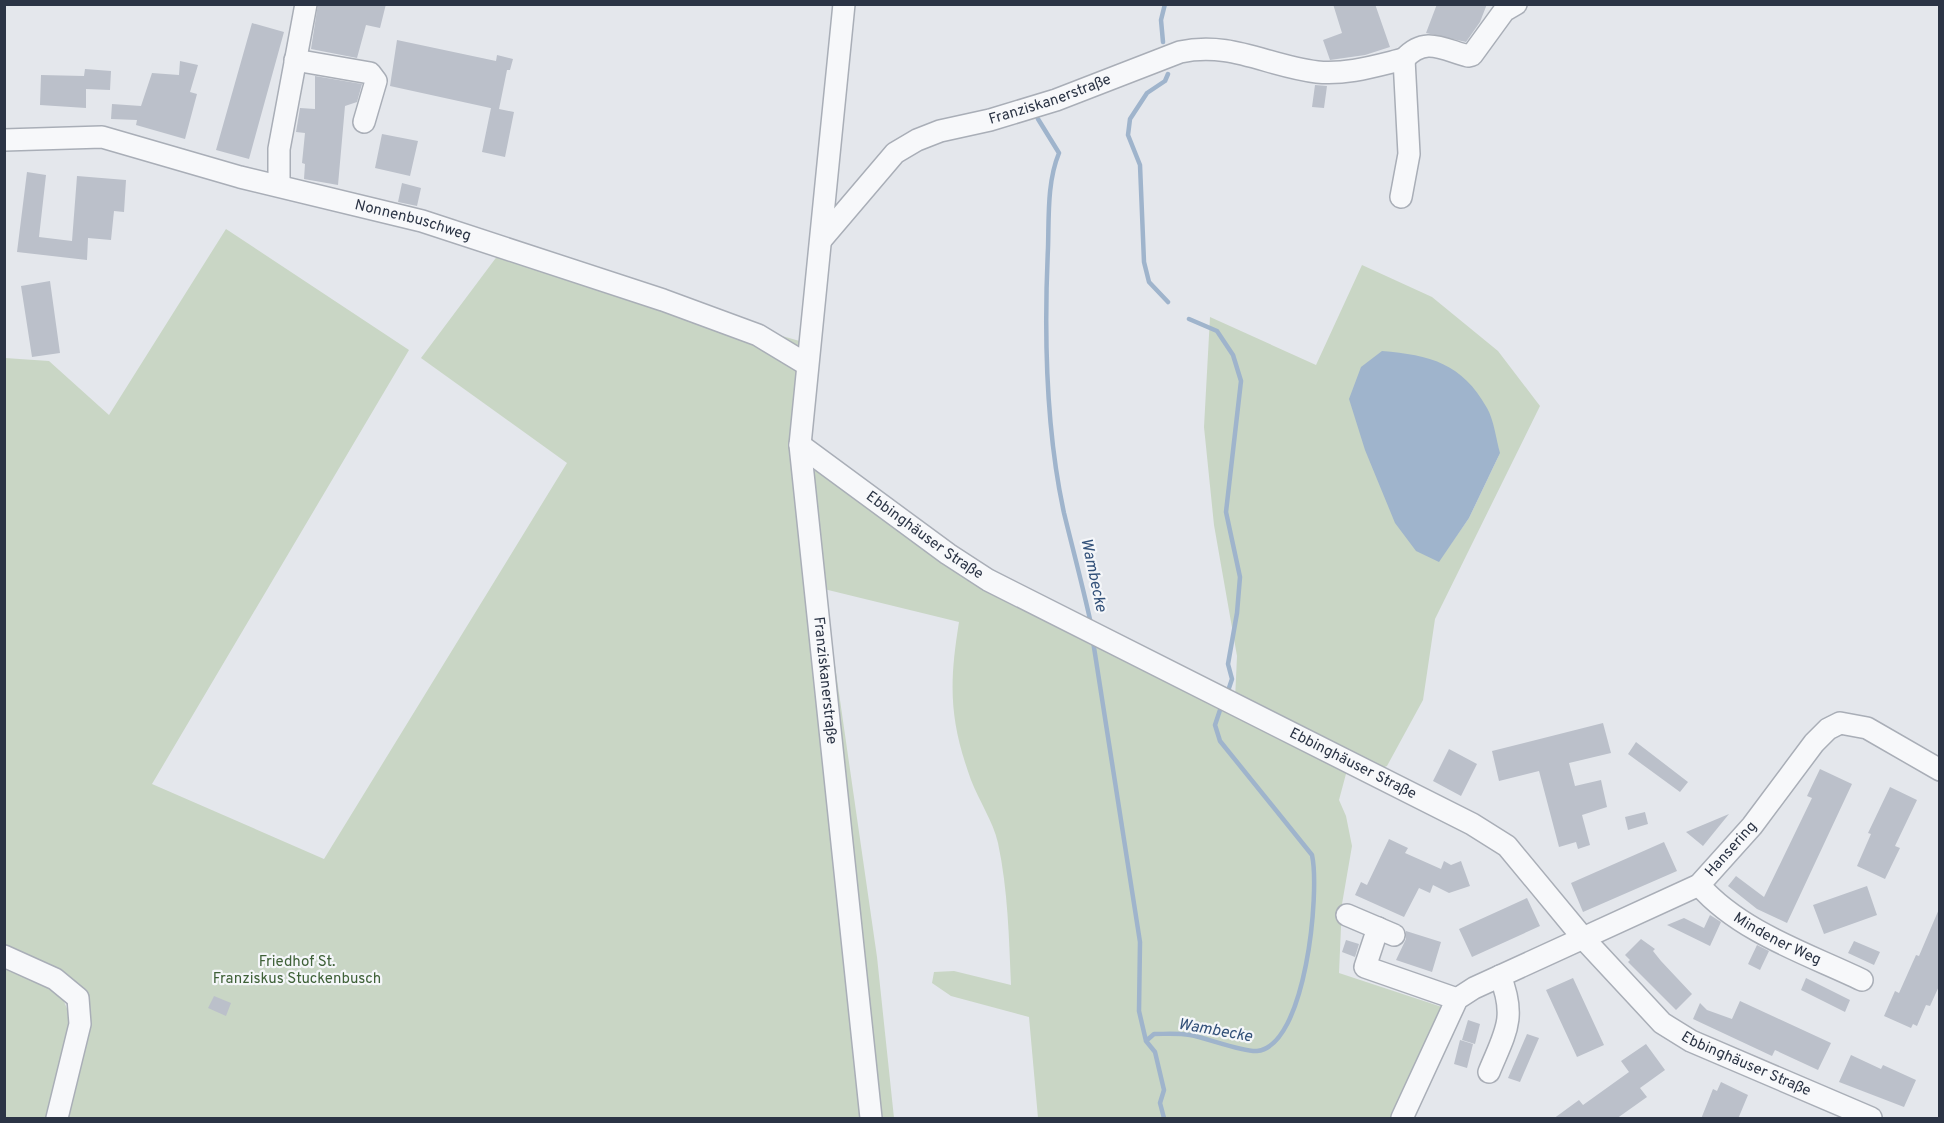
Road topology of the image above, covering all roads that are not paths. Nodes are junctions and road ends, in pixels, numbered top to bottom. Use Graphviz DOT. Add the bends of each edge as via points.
graph roads {
  1 [pos="306,4"];
  2 [pos="844,4"];
  3 [pos="1516,4"];
  4 [pos="1404,59"];
  5 [pos="295,60"];
  6 [pos="364,122"];
  7 [pos="4,140"];
  8 [pos="279,185"];
  9 [pos="1401,197"];
  10 [pos="821,240"];
  11 [pos="806,364"];
  12 [pos="800,445"];
  13 [pos="1940,770"];
  14 [pos="1699,885"];
  15 [pos="1347,915"];
  16 [pos="1584,939"];
  17 [pos="4,956"];
  18 [pos="1500,976"];
  19 [pos="1863,980"];
  20 [pos="1457,999"];
  21 [pos="1489,1072"];
  22 [pos="1843,1113"];
  23 [pos="57,1119"];
  24 [pos="871,1119"];
  25 [pos="1402,1119"];
  26 [pos="1871,1119"];
  1 -- 5 [label="street"];
  2 -- 10 [label="street, Franziskanerstraße"];
  3 -- 4 [label="street, Franziskanerstraße" via="1504,11 1472,55 1422,45"];
  4 -- 9 [label="street" via="1409,154"];
  4 -- 10 [label="street, Franziskanerstraße" via="1346,72 1318,72 1229,49 1180,52 1056,100 940,131 895,153"];
  5 -- 6 [label="street" via="370,73 376,81"];
  5 -- 8 [label="street" via="279,149"];
  7 -- 8 [label="street, Nonnenbuschweg" via="102,137"];
  8 -- 11 [label="street, Nonnenbuschweg" via="422,221 663,300 758,336"];
  10 -- 11 [label="street, Franziskanerstraße"];
  11 -- 12 [label="street, Franziskanerstraße"];
  12 -- 16 [label="street, Ebbinghäuser Straße" via="988,580 1472,824 1507,846"];
  12 -- 24 [label="street, Franziskanerstraße"];
  13 -- 14 [label="street, Hansering" via="1867,728 1840,723 1814,743 1752,826"];
  14 -- 16 [label="street, Hansering"];
  14 -- 19 [label="street, Mindener Weg" via="1710,898 1759,931"];
  15 -- 20 [label="street" via="1386,931 1365,967"];
  16 -- 18 [label="street, Hansering"];
  16 -- 22 [label="street, Ebbinghäuser Straße" via="1662,1023 1691,1041"];
  17 -- 23 [label="street" via="55,979 78,998 80,1024"];
  18 -- 20 [label="street, Hansering"];
  18 -- 21 [label="street" via="1509,999 1509,1022"];
  20 -- 25 [label="street"];
  22 -- 26 [label="street, Ebbinghäuser Straße"];
}
